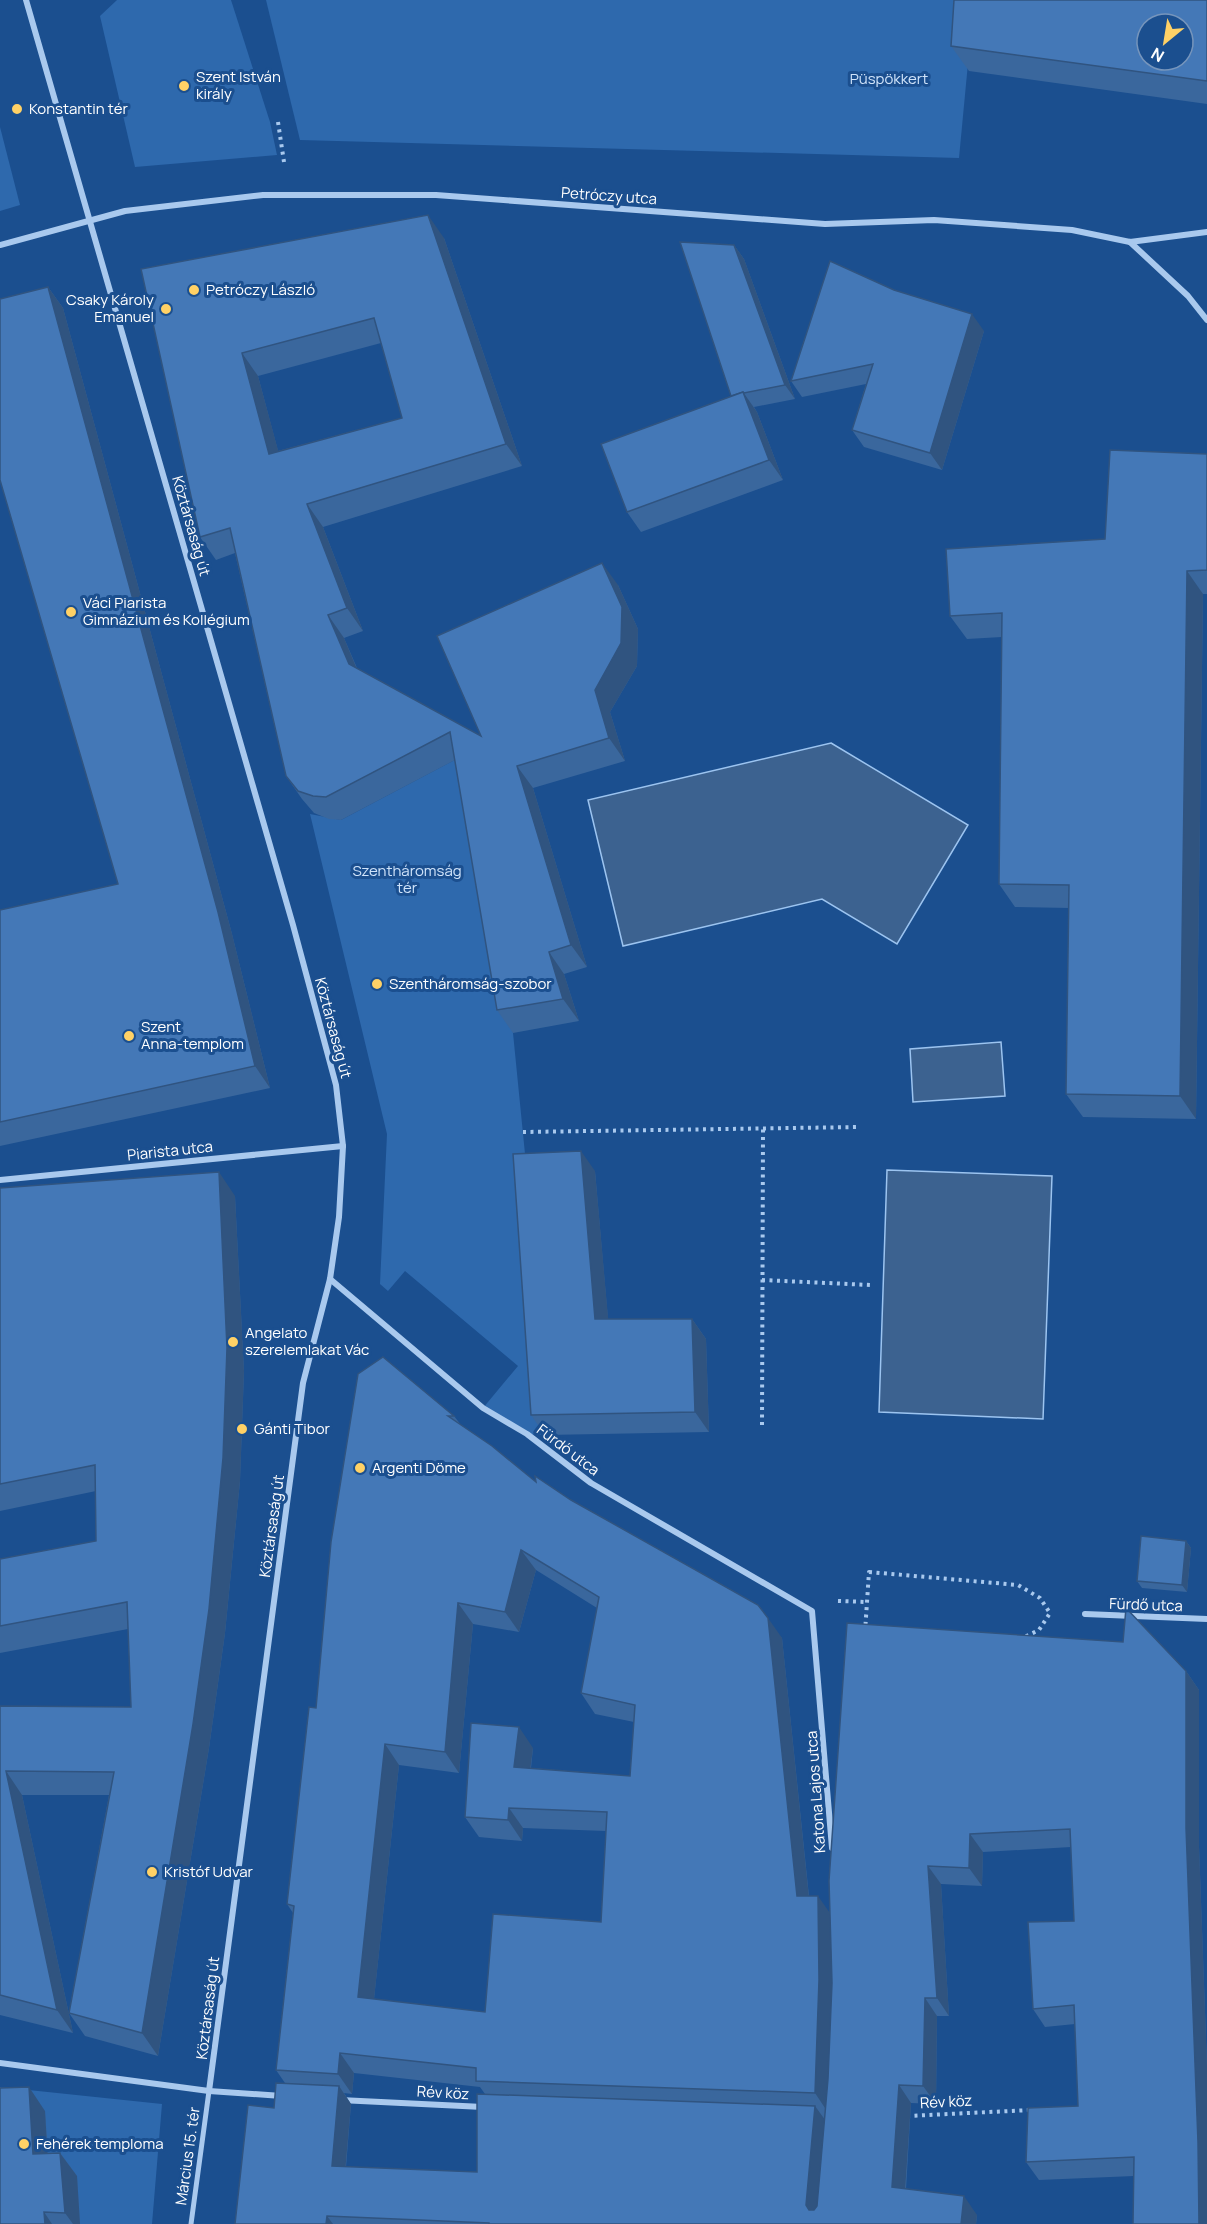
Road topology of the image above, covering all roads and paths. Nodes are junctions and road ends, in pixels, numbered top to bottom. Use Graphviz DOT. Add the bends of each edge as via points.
graph roads {
  1 [pos="26,0"];
  2 [pos="278,122"];
  3 [pos="284,162"];
  4 [pos="88,222"];
  5 [pos="1207,232"];
  6 [pos="1130,242"];
  7 [pos="0,245"];
  8 [pos="1207,320"];
  9 [pos="859,1127"];
  10 [pos="763,1129"];
  11 [pos="523,1132"];
  12 [pos="343,1146"];
  13 [pos="0,1180"];
  14 [pos="330,1279"];
  15 [pos="762,1280"];
  16 [pos="870,1285"];
  17 [pos="762,1425"];
  18 [pos="812,1611"];
  19 [pos="1085,1614"];
  20 [pos="1207,1619"];
  21 [pos="1014,1642"];
  22 [pos="832,1853"];
  23 [pos="0,2063"];
  24 [pos="209,2091"];
  25 [pos="293,2096"];
  26 [pos="328,2099"];
  27 [pos="490,2107"];
  28 [pos="1037,2109"];
  29 [pos="895,2117"];
  30 [pos="191,2224"];
  1 -- 4 [label="street, Köztársaság út"];
  2 -- 3 [label="path"];
  4 -- 6 [label="street, Petróczy utca" via="125,211 263,195 436,195 825,224 934,220 1072,230"];
  4 -- 7 [label="street"];
  4 -- 12 [label="street, Köztársaság út" via="107,274 293,925 336,1085"];
  5 -- 6 [label="street, Petróczy utca"];
  6 -- 8 [label="street" via="1188,296"];
  9 -- 10 [label="path"];
  10 -- 11 [label="path"];
  10 -- 15 [label="path"];
  12 -- 13 [label="street, Piarista utca"];
  12 -- 14 [label="street, Köztársaság út"];
  14 -- 18 [label="street, Fürdő utca" via="483,1408 527,1434 591,1483"];
  14 -- 24 [label="street, Köztársaság út" via="303,1383"];
  15 -- 16 [label="path"];
  15 -- 17 [label="path"];
  18 -- 22 [label="street, Katona Lajos utca"];
  19 -- 20 [label="street, Fürdő utca"];
  21 -- 21 [label="path" via="1039,1630 1050,1613 1040,1598 1018,1585 869,1572 866,1632"];
  23 -- 24 [label="street"];
  24 -- 25 [label="street"];
  24 -- 30 [label="street, Március 15. tér"];
  26 -- 27 [label="street, Rév köz"];
  28 -- 29 [label="path, Rév köz"];
}
